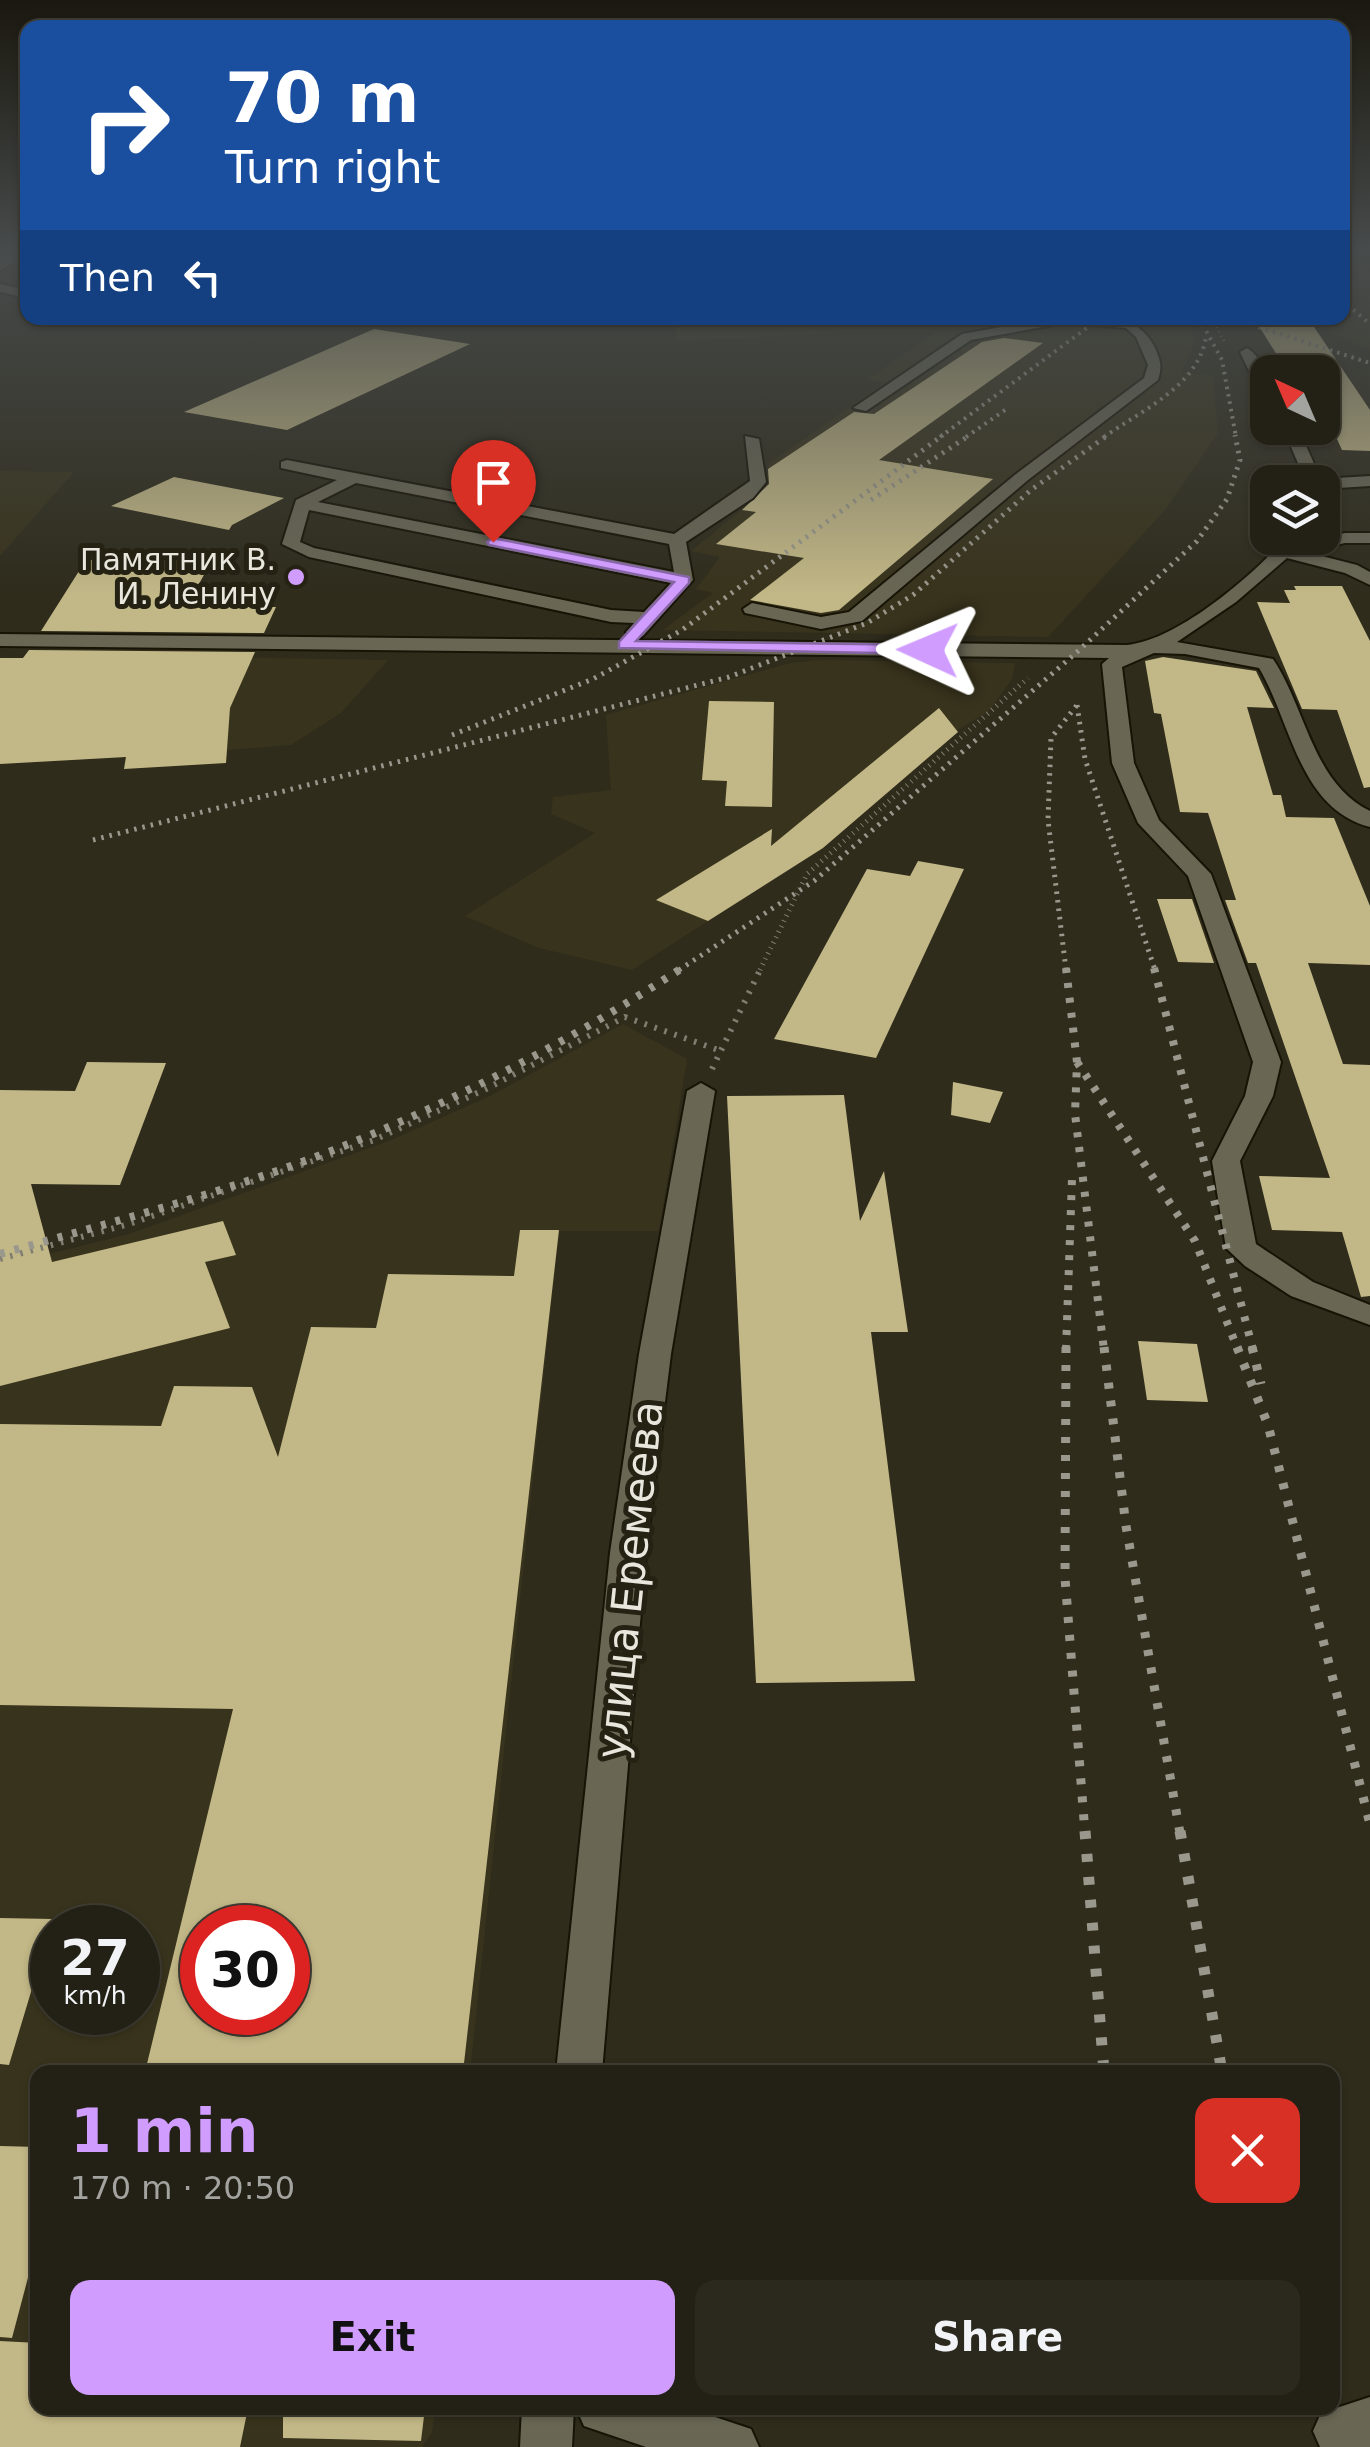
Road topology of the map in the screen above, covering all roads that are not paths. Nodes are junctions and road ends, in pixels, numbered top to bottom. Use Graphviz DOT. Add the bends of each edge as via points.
graph roads {
  1 [pos="923,366"];
  2 [pos="1155,366"];
  3 [pos="861,408"];
  4 [pos="751,438"];
  5 [pos="287,465"];
  6 [pos="353,478"];
  7 [pos="1370,482"];
  8 [pos="1340,483"];
  9 [pos="302,504"];
  10 [pos="1370,538"];
  11 [pos="1340,539"];
  12 [pos="677,540"];
  13 [pos="1278,555"];
  14 [pos="1308,555"];
  15 [pos="1368,578"];
  16 [pos="684,580"];
  17 [pos="752,610"];
  18 [pos="649,618"];
  19 [pos="821,623"];
  20 [pos="0,640"];
  21 [pos="624,645"];
  22 [pos="1152,646"];
  23 [pos="808,647"];
  24 [pos="1370,820"];
  25 [pos="701,1090"];
  26 [pos="1370,1315"];
  27 [pos="580,2065"];
  28 [pos="548,2415"];
  29 [pos="626,2415"];
  30 [pos="546,2447"];
  31 [pos="733,2447"];
  1 -- 3 [label="street"];
  2 -- 19 [label="street" via="1150,380 1022,477 872,606 855,617"];
  4 -- 12 [label="street" via="754,488"];
  5 -- 6 [label="street"];
  6 -- 9 [label="street"];
  6 -- 12 [label="street"];
  7 -- 8 [label="street"];
  9 -- 16 [label="street"];
  9 -- 18 [label="street" via="291,538 296,548 611,616"];
  10 -- 11 [label="street"];
  12 -- 16 [label="street"];
  13 -- 22 [label="street" via="1232,595"];
  14 -- 15 [label="street"];
  16 -- 18 [label="street"];
  17 -- 19 [label="street"];
  18 -- 21 [label="street"];
  19 -- 23 [label="street"];
  20 -- 21 [label="street"];
  21 -- 23 [label="street"];
  22 -- 23 [label="street" via="1099,653"];
  22 -- 24 [label="street" via="1266,663 1332,797"];
  22 -- 26 [label="street" via="1112,664 1123,763 1150,823 1199,874 1267,1062 1259,1096 1226,1161 1241,1248 1284,1282"];
  25 -- 27 [label="street, улица Еремеева" via="628,1554"];
  28 -- 30 [label="street"];
  29 -- 31 [label="street"];
}
